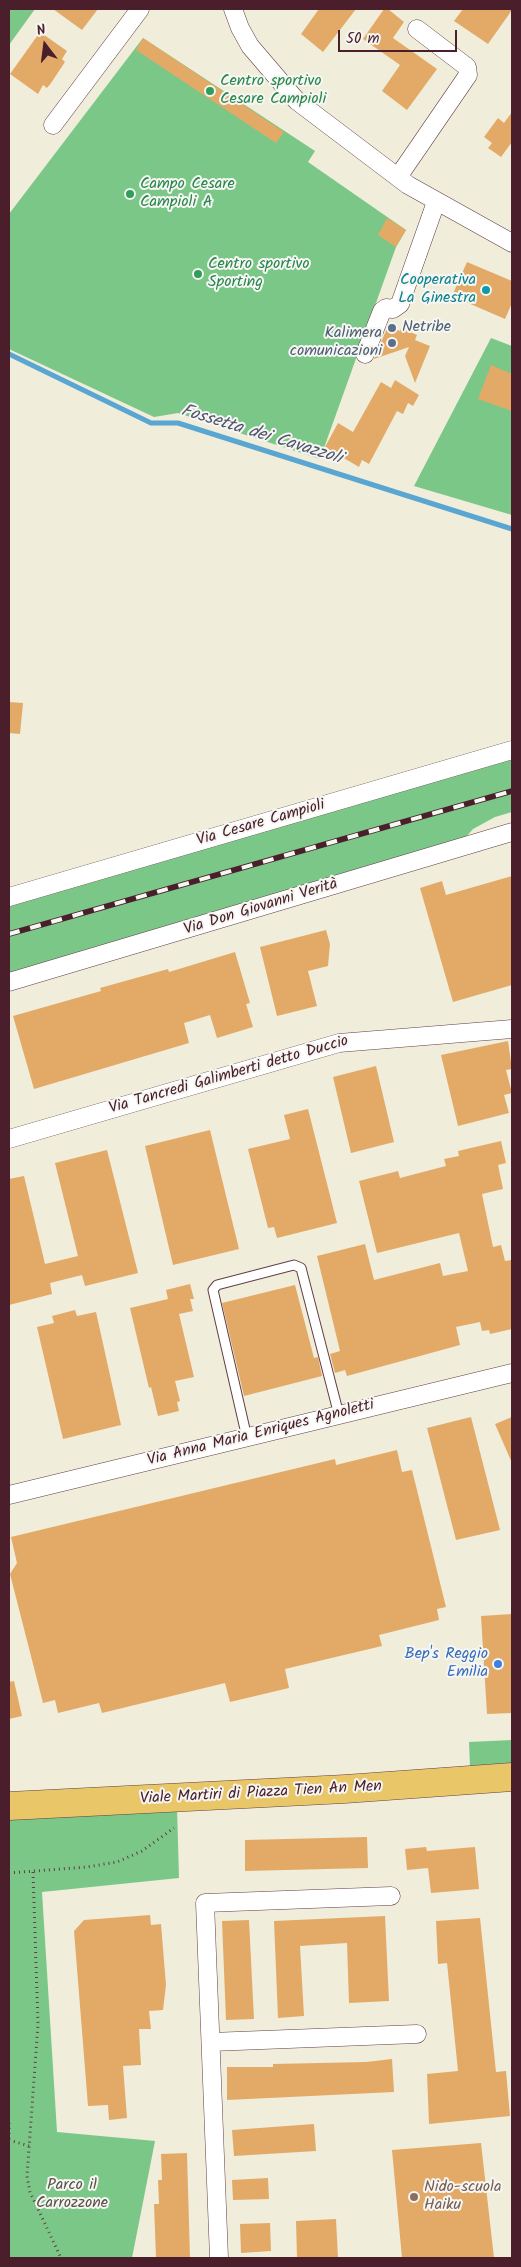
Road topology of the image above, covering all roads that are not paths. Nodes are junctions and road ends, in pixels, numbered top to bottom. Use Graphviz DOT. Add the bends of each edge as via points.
graph roads {
  1 [pos="140,9"];
  2 [pos="238,10"];
  3 [pos="417,28"];
  4 [pos="53,125"];
  5 [pos="398,177"];
  6 [pos="436,202"];
  7 [pos="512,243"];
  8 [pos="365,354"];
  9 [pos="512,750"];
  10 [pos="512,832"];
  11 [pos="9,898"];
  12 [pos="9,982"];
  13 [pos="512,1029"];
  14 [pos="9,1139"];
  15 [pos="512,1373"];
  16 [pos="339,1416"];
  17 [pos="247,1438"];
  18 [pos="9,1494"];
  19 [pos="512,1777"];
  20 [pos="9,1806"];
  21 [pos="391,1896"];
  22 [pos="417,2034"];
  23 [pos="211,2042"];
  24 [pos="219,2258"];
  1 -- 4 [label="street"];
  2 -- 5 [label="street" via="240,28 250,46 297,101"];
  3 -- 5 [label="street" via="467,67 468,75"];
  5 -- 6 [label="street"];
  6 -- 7 [label="street"];
  6 -- 8 [label="street" via="400,304 382,311"];
  9 -- 11 [label="street, Via Cesare Campioli"];
  10 -- 12 [label="street, Via Don Giovanni Verità"];
  13 -- 14 [label="street, Via Tancredi Galimberti detto Duccio" via="339,1042"];
  15 -- 16 [label="street, Via Anna Maria Enriques Agnoletti"];
  16 -- 17 [label="street, Via Anna Maria Enriques Agnoletti"];
  16 -- 17 [label="lane" via="301,1268 294,1265 217,1285 212,1290"];
  17 -- 18 [label="street, Via Anna Maria Enriques Agnoletti"];
  19 -- 20 [label="main road, Viale Martiri di Piazza Tien An Men"];
  21 -- 23 [label="street" via="205,1903"];
  22 -- 23 [label="street"];
  23 -- 24 [label="street"];
}
